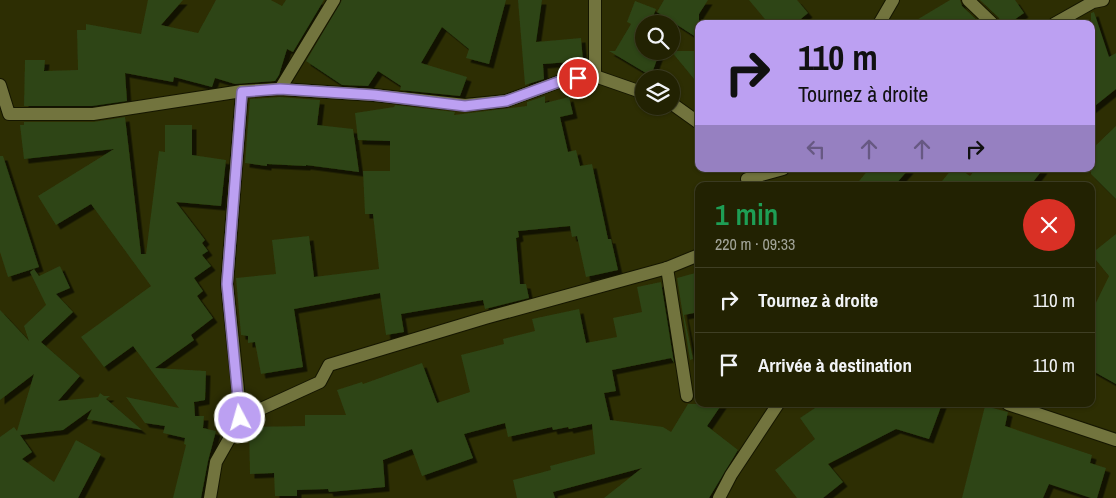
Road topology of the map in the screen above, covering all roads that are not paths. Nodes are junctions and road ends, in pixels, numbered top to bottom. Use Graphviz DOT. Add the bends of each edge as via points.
graph roads {
  1 [pos="334,0"];
  2 [pos="595,0"];
  3 [pos="894,0"];
  4 [pos="968,0"];
  5 [pos="1103,0"];
  6 [pos="881,20"];
  7 [pos="989,20"];
  8 [pos="1061,20"];
  9 [pos="595,76"];
  10 [pos="0,85"];
  11 [pos="280,89"];
  12 [pos="635,90"];
  13 [pos="242,92"];
  14 [pos="680,109"];
  15 [pos="695,120"];
  16 [pos="771,172"];
  17 [pos="746,178"];
  18 [pos="695,257"];
  19 [pos="667,268"];
  20 [pos="688,396"];
  21 [pos="776,407"];
  22 [pos="1017,407"];
  23 [pos="240,418"];
  24 [pos="1116,440"];
  25 [pos="210,498"];
  26 [pos="719,498"];
  1 -- 11 [label="street"];
  2 -- 9 [label="street"];
  3 -- 6 [label="street"];
  4 -- 7 [label="street"];
  5 -- 8 [label="street" via="1093,2"];
  9 -- 11 [label="street" via="561,81 506,101 465,106 374,95"];
  9 -- 12 [label="street"];
  10 -- 13 [label="street" via="9,114 93,114"];
  11 -- 13 [label="street"];
  13 -- 23 [label="street" via="227,284"];
  14 -- 15 [label="street"];
  16 -- 17 [label="street"];
  18 -- 19 [label="street"];
  19 -- 20 [label="street"];
  19 -- 23 [label="street" via="329,365 320,382"];
  21 -- 26 [label="street" via="731,474"];
  22 -- 24 [label="street"];
  23 -- 25 [label="street" via="216,462"];
}
